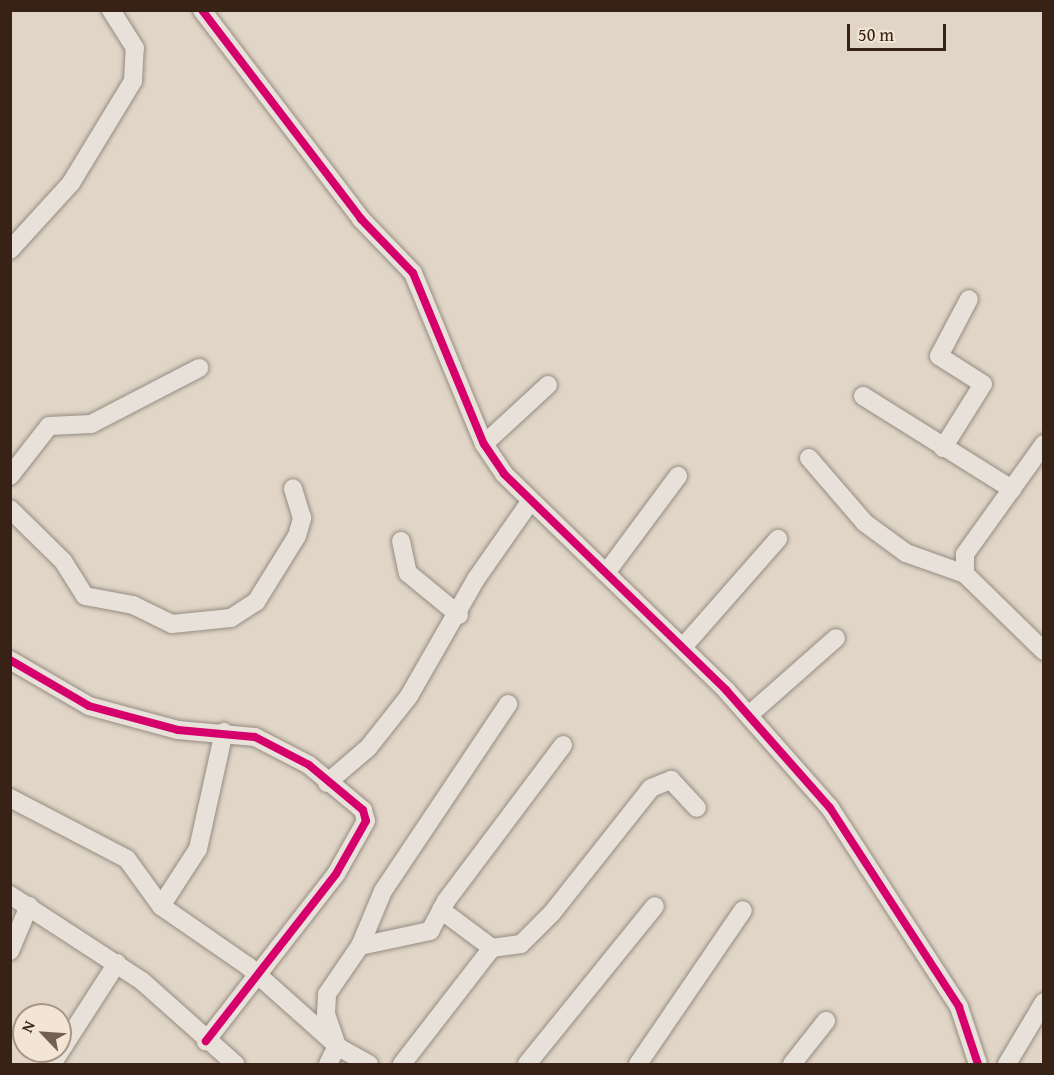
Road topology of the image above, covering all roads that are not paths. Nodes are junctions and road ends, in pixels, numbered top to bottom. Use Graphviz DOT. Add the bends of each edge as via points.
graph roads {
  1 [pos="111,10"];
  2 [pos="202,10"];
  3 [pos="10,250"];
  4 [pos="969,298"];
  5 [pos="199,368"];
  6 [pos="548,385"];
  7 [pos="863,396"];
  8 [pos="484,444"];
  9 [pos="1044,444"];
  10 [pos="943,448"];
  11 [pos="809,458"];
  12 [pos="678,476"];
  13 [pos="10,477"];
  14 [pos="293,488"];
  15 [pos="1012,489"];
  16 [pos="530,502"];
  17 [pos="10,509"];
  18 [pos="778,540"];
  19 [pos="401,541"];
  20 [pos="606,573"];
  21 [pos="965,574"];
  22 [pos="459,615"];
  23 [pos="836,638"];
  24 [pos="683,647"];
  25 [pos="1044,651"];
  26 [pos="10,660"];
  27 [pos="508,704"];
  28 [pos="749,715"];
  29 [pos="224,732"];
  30 [pos="563,745"];
  31 [pos="327,783"];
  32 [pos="10,798"];
  33 [pos="697,808"];
  34 [pos="10,895"];
  35 [pos="29,906"];
  36 [pos="161,906"];
  37 [pos="655,906"];
  38 [pos="441,910"];
  39 [pos="743,910"];
  40 [pos="360,946"];
  41 [pos="492,948"];
  42 [pos="10,951"];
  43 [pos="117,963"];
  44 [pos="253,976"];
  45 [pos="1044,1002"];
  46 [pos="826,1021"];
  47 [pos="206,1041"];
  48 [pos="337,1046"];
  49 [pos="52,1065"];
  50 [pos="235,1065"];
  51 [pos="328,1065"];
  52 [pos="369,1065"];
  53 [pos="402,1065"];
  54 [pos="527,1065"];
  55 [pos="638,1065"];
  56 [pos="792,1065"];
  57 [pos="978,1065"];
  58 [pos="1007,1065"];
  1 -- 3 [label="street" via="135,48 133,81 71,183"];
  2 -- 8 [label="street" via="361,219 413,273"];
  4 -- 10 [label="street" via="939,356 983,384"];
  5 -- 13 [label="street" via="91,424 49,426"];
  6 -- 8 [label="street"];
  7 -- 10 [label="street"];
  8 -- 16 [label="street"];
  9 -- 15 [label="street"];
  10 -- 15 [label="street"];
  11 -- 21 [label="street" via="865,523 906,553"];
  12 -- 20 [label="street"];
  14 -- 17 [label="street" via="302,518 297,536 256,602 231,618 172,624 133,604 85,596 63,561"];
  15 -- 21 [label="street" via="965,554"];
  16 -- 20 [label="street"];
  16 -- 22 [label="street" via="476,579"];
  18 -- 24 [label="street"];
  19 -- 22 [label="street" via="408,573"];
  20 -- 24 [label="street"];
  21 -- 25 [label="street"];
  22 -- 31 [label="street" via="397,711 368,748"];
  23 -- 28 [label="street"];
  24 -- 28 [label="street"];
  26 -- 29 [label="street" via="89,706 178,730"];
  27 -- 40 [label="street" via="383,891"];
  28 -- 57 [label="street" via="830,808 899,912 958,1007"];
  29 -- 31 [label="street" via="255,737 309,765"];
  29 -- 36 [label="street" via="198,849"];
  30 -- 38 [label="street"];
  31 -- 44 [label="street" via="363,810 366,821 311,908"];
  32 -- 36 [label="street" via="127,859"];
  33 -- 41 [label="street" via="671,780 651,788 552,913 521,944"];
  34 -- 35 [label="street"];
  35 -- 42 [label="street"];
  35 -- 43 [label="street"];
  36 -- 44 [label="street" via="249,967"];
  37 -- 54 [label="street"];
  38 -- 40 [label="street" via="422,937"];
  38 -- 41 [label="street"];
  39 -- 55 [label="street"];
  40 -- 48 [label="street" via="327,993 326,1014"];
  41 -- 53 [label="street"];
  43 -- 47 [label="street"];
  43 -- 49 [label="street"];
  44 -- 47 [label="street"];
  44 -- 48 [label="street"];
  45 -- 58 [label="street"];
  46 -- 56 [label="street"];
  47 -- 50 [label="street"];
  48 -- 51 [label="street"];
  48 -- 52 [label="street"];
}
